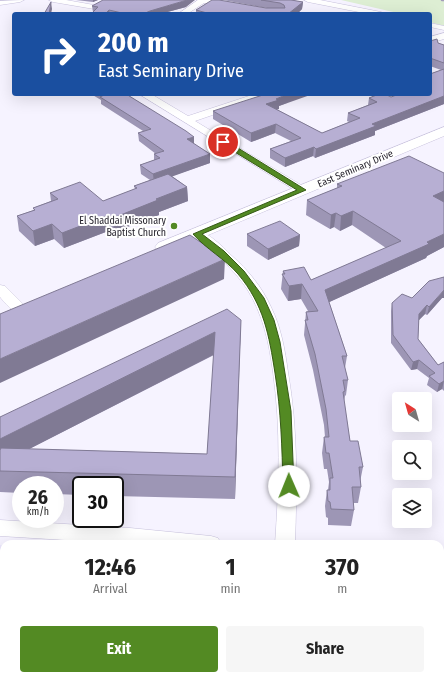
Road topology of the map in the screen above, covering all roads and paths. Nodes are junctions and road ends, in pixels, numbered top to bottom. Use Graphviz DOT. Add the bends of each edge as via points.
graph roads {
  1 [pos="20,0"];
  2 [pos="53,0"];
  3 [pos="203,0"];
  4 [pos="308,0"];
  5 [pos="0,3"];
  6 [pos="240,6"];
  7 [pos="85,12"];
  8 [pos="185,12"];
  9 [pos="371,12"];
  10 [pos="432,25"];
  11 [pos="444,28"];
  12 [pos="444,36"];
  13 [pos="432,39"];
  14 [pos="147,96"];
  15 [pos="259,96"];
  16 [pos="187,120"];
  17 [pos="444,131"];
  18 [pos="302,190"];
  19 [pos="197,234"];
  20 [pos="145,255"];
  21 [pos="0,289"];
  22 [pos="27,306"];
  23 [pos="0,317"];
  24 [pos="0,528"];
  25 [pos="170,540"];
  26 [pos="284,540"];
  1 -- 5 [label="street"];
  2 -- 7 [label="street" via="97,5"];
  3 -- 6 [label="street"];
  3 -- 8 [label="street"];
  4 -- 9 [label="street"];
  10 -- 11 [label="street"];
  12 -- 13 [label="street"];
  14 -- 16 [label="street"];
  15 -- 16 [label="street"];
  16 -- 18 [label="street"];
  17 -- 18 [label="main road, East Seminary Drive"];
  18 -- 19 [label="main road, East Seminary Drive"];
  19 -- 20 [label="main road, East Seminary Drive"];
  19 -- 26 [label="street" via="241,272 260,298 269,320 282,379 287,425 289,486"];
  21 -- 22 [label="street"];
  22 -- 23 [label="main road"];
  24 -- 25 [label="street"];
}
